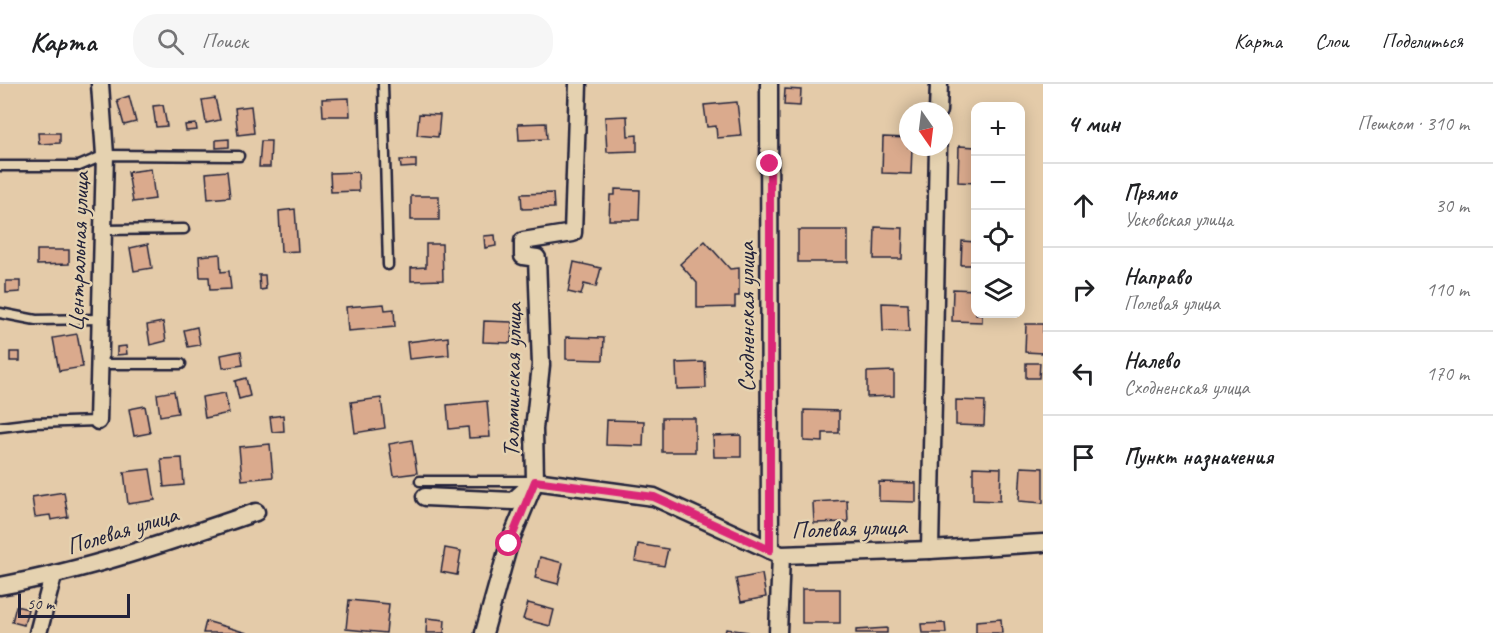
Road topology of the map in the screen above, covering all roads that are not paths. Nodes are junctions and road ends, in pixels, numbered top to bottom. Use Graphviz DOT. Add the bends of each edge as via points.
graph roads {
  1 [pos="100,84"];
  2 [pos="383,84"];
  3 [pos="578,84"];
  4 [pos="769,84"];
  5 [pos="939,84"];
  6 [pos="938,102"];
  7 [pos="105,155"];
  8 [pos="239,156"];
  9 [pos="938,156"];
  10 [pos="0,166"];
  11 [pos="184,229"];
  12 [pos="103,230"];
  13 [pos="388,265"];
  14 [pos="0,313"];
  15 [pos="101,319"];
  16 [pos="99,364"];
  17 [pos="181,364"];
  18 [pos="98,421"];
  19 [pos="0,427"];
  20 [pos="535,481"];
  21 [pos="422,489"];
  22 [pos="256,512"];
  23 [pos="1043,543"];
  24 [pos="930,550"];
  25 [pos="775,552"];
  26 [pos="53,576"];
  27 [pos="0,586"];
  28 [pos="38,633"];
  29 [pos="484,633"];
  30 [pos="778,633"];
  1 -- 7 [label="street, Центральная улица"];
  2 -- 13 [label="lane"];
  3 -- 20 [label="street, Тальминская улица" via="573,233 523,241 523,256 537,258 541,365 534,429"];
  4 -- 25 [label="street, Сходненская улица"];
  5 -- 6 [label="street"];
  7 -- 8 [label="lane"];
  7 -- 10 [label="lane" via="79,166"];
  7 -- 12 [label="street, Центральная улица"];
  9 -- 24 [label="street"];
  11 -- 12 [label="lane"];
  12 -- 15 [label="street, Центральная улица"];
  14 -- 15 [label="lane" via="36,320"];
  15 -- 16 [label="street, Центральная улица"];
  16 -- 17 [label="lane"];
  16 -- 18 [label="street, Центральная улица"];
  18 -- 19 [label="lane"];
  20 -- 21 [label="street" via="513,501"];
  20 -- 25 [label="street, Полевая улица" via="654,497"];
  20 -- 29 [label="street" via="509,544"];
  22 -- 26 [label="street, Полевая улица"];
  23 -- 24 [label="street, Полевая улица"];
  24 -- 25 [label="street, Полевая улица"];
  25 -- 30 [label="street, Сходненская улица"];
  26 -- 27 [label="street, Полевая улица"];
  26 -- 28 [label="street"];
}
